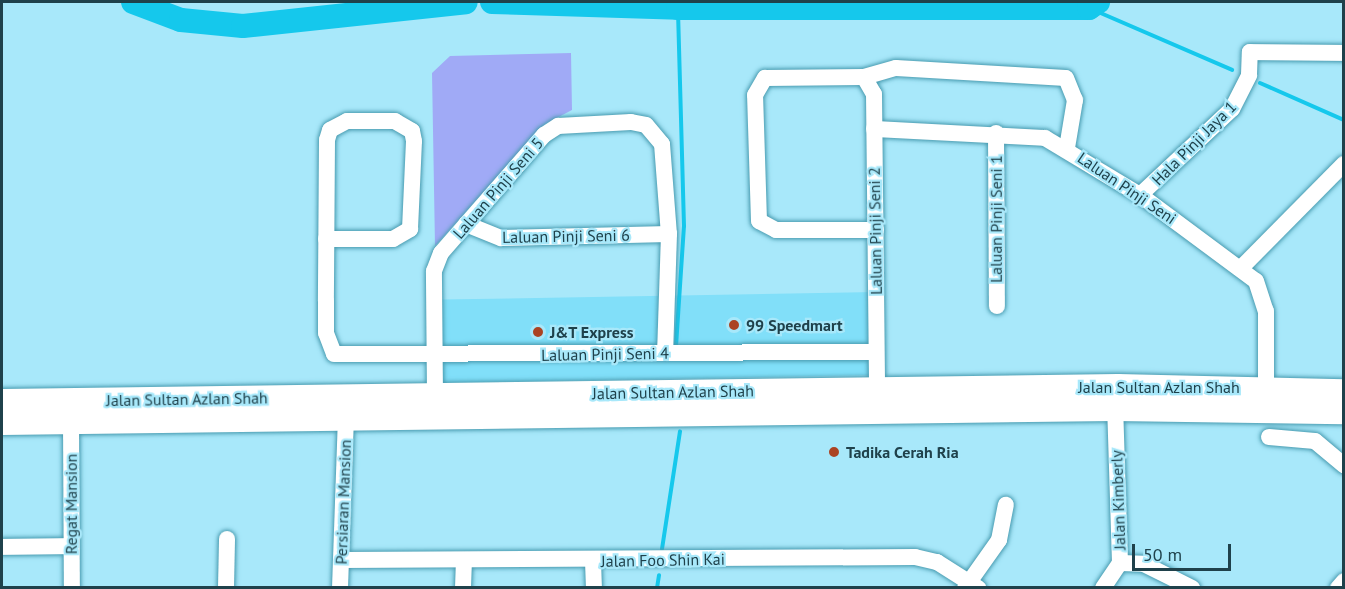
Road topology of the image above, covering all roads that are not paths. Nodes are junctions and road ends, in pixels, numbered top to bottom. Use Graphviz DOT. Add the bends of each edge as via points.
graph roads {
  1 [pos="1344,54"];
  2 [pos="864,77"];
  3 [pos="874,129"];
  4 [pos="996,133"];
  5 [pos="1067,148"];
  6 [pos="1344,164"];
  7 [pos="1140,195"];
  8 [pos="466,224"];
  9 [pos="876,230"];
  10 [pos="669,234"];
  11 [pos="327,238"];
  12 [pos="1242,267"];
  13 [pos="997,306"];
  14 [pos="876,352"];
  15 [pos="665,353"];
  16 [pos="434,356"];
  17 [pos="1266,387"];
  18 [pos="977,388"];
  19 [pos="877,390"];
  20 [pos="1344,392"];
  21 [pos="435,396"];
  22 [pos="2,402"];
  23 [pos="1115,408"];
  24 [pos="1344,411"];
  25 [pos="611,412"];
  26 [pos="346,417"];
  27 [pos="70,421"];
  28 [pos="2,422"];
  29 [pos="1269,437"];
  30 [pos="1344,465"];
  31 [pos="1006,505"];
  32 [pos="226,539"];
  33 [pos="71,546"];
  34 [pos="2,548"];
  35 [pos="340,560"];
  36 [pos="464,561"];
  37 [pos="593,561"];
  38 [pos="1120,562"];
  39 [pos="1344,581"];
  40 [pos="970,586"];
  41 [pos="72,588"];
  42 [pos="226,588"];
  43 [pos="339,588"];
  44 [pos="463,588"];
  45 [pos="594,588"];
  46 [pos="1103,588"];
  47 [pos="1192,588"];
  48 [pos="1338,588"];
  1 -- 7 [label="street, Hala Pinji Jaya 1" via="1250,52 1249,75 1232,109"];
  2 -- 3 [label="street, Laluan Pinji Seni 2" via="874,94"];
  2 -- 5 [label="street" via="896,68 1066,78 1075,100"];
  2 -- 9 [label="street" via="765,78 755,95 759,221 776,230"];
  3 -- 4 [label="street, Laluan Pinji Seni"];
  3 -- 9 [label="street, Laluan Pinji Seni 2"];
  4 -- 5 [label="street, Laluan Pinji Seni" via="1024,134"];
  4 -- 13 [label="street, Laluan Pinji Seni 1"];
  5 -- 7 [label="street, Laluan Pinji Seni"];
  6 -- 12 [label="street"];
  7 -- 12 [label="street, Laluan Pinji Seni"];
  8 -- 10 [label="street, Laluan Pinji Seni 6" via="501,238"];
  8 -- 10 [label="street, Laluan Pinji Seni 5" via="544,135 577,123 631,122 646,125 663,144"];
  8 -- 16 [label="street, Laluan Pinji Seni 5" via="441,253 434,271"];
  9 -- 14 [label="street, Laluan Pinji Seni 2"];
  10 -- 15 [label="street, Laluan Pinji Seni 5"];
  11 -- 11 [label="street" via="330,130 347,121 405,124 414,141 410,229 393,239"];
  11 -- 16 [label="street, Laluan Pinji Seni 4" via="326,333 334,354"];
  12 -- 17 [label="street, Laluan Pinji Seni" via="1256,280 1266,311"];
  14 -- 15 [label="street, Laluan Pinji Seni 4"];
  14 -- 19 [label="street, Laluan Pinji Seni 2"];
  15 -- 16 [label="street, Laluan Pinji Seni 4"];
  16 -- 21 [label="street, Laluan Pinji Seni 5"];
  17 -- 18 [label="main road, Jalan Sultan Azlan Shah"];
  17 -- 20 [label="main road, Jalan Sultan Azlan Shah"];
  18 -- 19 [label="main road, Jalan Sultan Azlan Shah"];
  18 -- 23 [label="street" via="1100,398"];
  19 -- 21 [label="main road, Jalan Sultan Azlan Shah"];
  21 -- 22 [label="main road, Jalan Sultan Azlan Shah"];
  21 -- 25 [label="main road" via="452,404"];
  23 -- 24 [label="main road, Jalan Sultan Azlan Shah"];
  23 -- 25 [label="main road, Jalan Sultan Azlan Shah"];
  23 -- 38 [label="street, Jalan Kimberly"];
  25 -- 26 [label="main road, Jalan Sultan Azlan Shah"];
  26 -- 27 [label="main road, Jalan Sultan Azlan Shah"];
  26 -- 35 [label="street, Persiaran Mansion"];
  27 -- 28 [label="main road, Jalan Sultan Azlan Shah"];
  27 -- 33 [label="street, Regat Mansion"];
  29 -- 30 [label="street" via="1315,441"];
  31 -- 40 [label="street" via="999,540"];
  32 -- 42 [label="street"];
  33 -- 34 [label="street"];
  33 -- 41 [label="street, Regat Mansion"];
  35 -- 36 [label="street, Jalan Foo Shin Kai"];
  35 -- 43 [label="street, Persiaran Mansion"];
  36 -- 37 [label="street, Jalan Foo Shin Kai"];
  36 -- 44 [label="street"];
  37 -- 40 [label="street, Jalan Foo Shin Kai" via="915,556 937,562"];
  37 -- 45 [label="street"];
  38 -- 46 [label="street, Jalan Kimberly"];
  38 -- 47 [label="street" via="1144,564"];
  39 -- 48 [label="street"];
}
